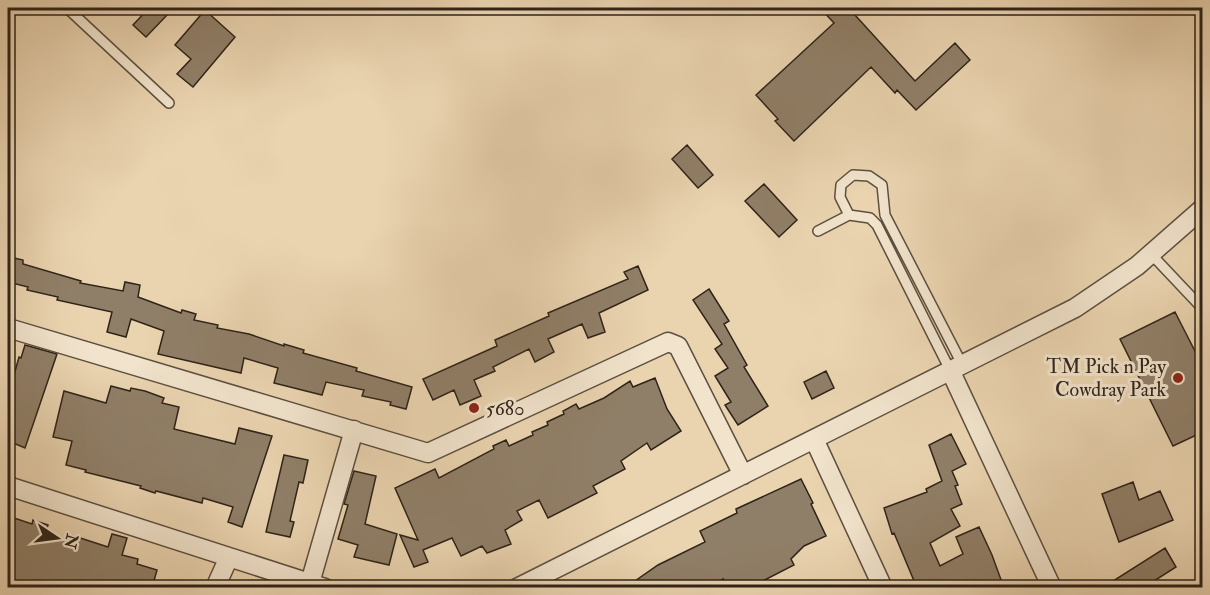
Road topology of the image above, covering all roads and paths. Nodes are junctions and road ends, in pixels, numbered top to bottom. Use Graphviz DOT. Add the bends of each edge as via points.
graph roads {
  1 [pos="67,8"];
  2 [pos="104,8"];
  3 [pos="169,103"];
  4 [pos="1202,210"];
  5 [pos="849,215"];
  6 [pos="818,231"];
  7 [pos="1151,254"];
  8 [pos="1203,308"];
  9 [pos="8,328"];
  10 [pos="957,369"];
  11 [pos="354,430"];
  12 [pos="814,440"];
  13 [pos="743,475"];
  14 [pos="8,486"];
  15 [pos="229,557"];
  16 [pos="317,585"];
  17 [pos="875,585"];
  18 [pos="215,588"];
  19 [pos="517,588"];
  20 [pos="1052,588"];
  1 -- 2 [label="lane"];
  1 -- 3 [label="lane"];
  4 -- 7 [label="street"];
  5 -- 6 [label="lane"];
  5 -- 10 [label="lane" via="870,218 877,225"];
  5 -- 10 [label="lane" via="840,197 841,185 853,175 869,176 882,185 885,215"];
  7 -- 8 [label="lane"];
  7 -- 10 [label="street" via="1075,308"];
  9 -- 11 [label="street"];
  10 -- 12 [label="street"];
  10 -- 20 [label="street"];
  11 -- 13 [label="street" via="428,453 668,342 678,346"];
  11 -- 16 [label="street"];
  12 -- 13 [label="street"];
  12 -- 17 [label="street"];
  13 -- 19 [label="street"];
  14 -- 15 [label="street"];
  15 -- 16 [label="street"];
  15 -- 18 [label="street"];
}
